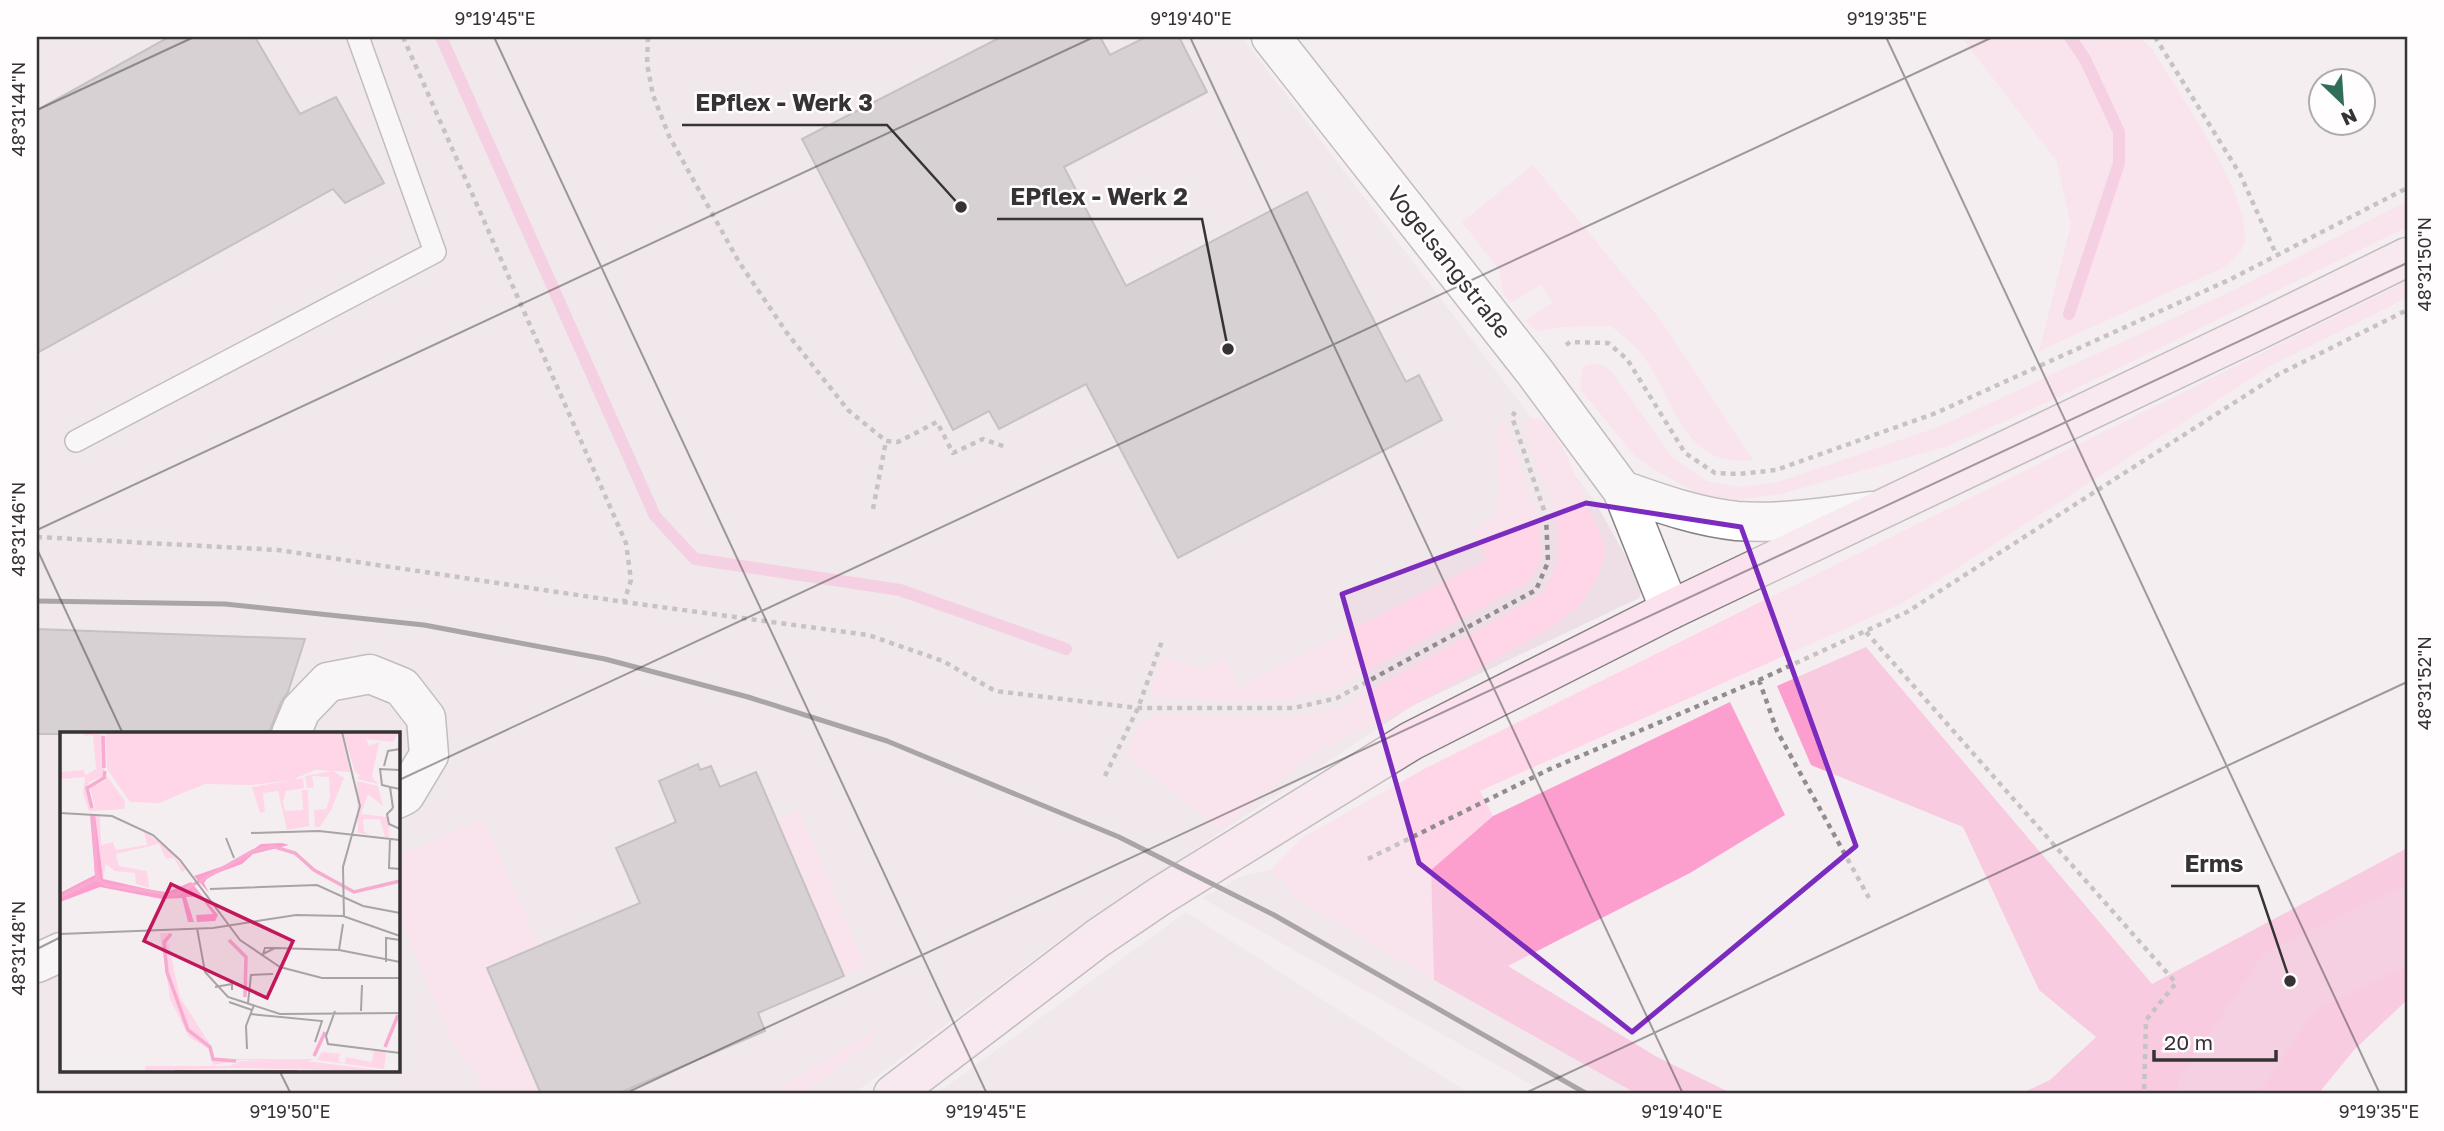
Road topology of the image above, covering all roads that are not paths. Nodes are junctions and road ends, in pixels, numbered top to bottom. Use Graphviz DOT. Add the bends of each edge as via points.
graph roads {
  1 [pos="358,37"];
  2 [pos="1271,37"];
  3 [pos="2407,257"];
  4 [pos="76,441"];
  5 [pos="1622,490"];
  6 [pos="1882,509"];
  7 [pos="1670,610"];
  8 [pos="292,732"];
  9 [pos="399,798"];
  10 [pos="60,952"];
  11 [pos="37,963"];
  12 [pos="893,1094"];
  1 -- 4 [label="lane" via="435,252"];
  2 -- 5 [label="street, Vogelsangstraße"];
  3 -- 6 [label="street"];
  5 -- 6 [label="street" via="1690,513 1735,520 1790,521"];
  5 -- 7 [label="street, Vogelsangstraße"];
  6 -- 7 [label="street"];
  7 -- 12 [label="street" via="1411,741 1160,896 1088,945"];
  8 -- 9 [label="street" via="300,710 328,682 370,674 402,687 426,718 429,755"];
  10 -- 11 [label="street"];
}
